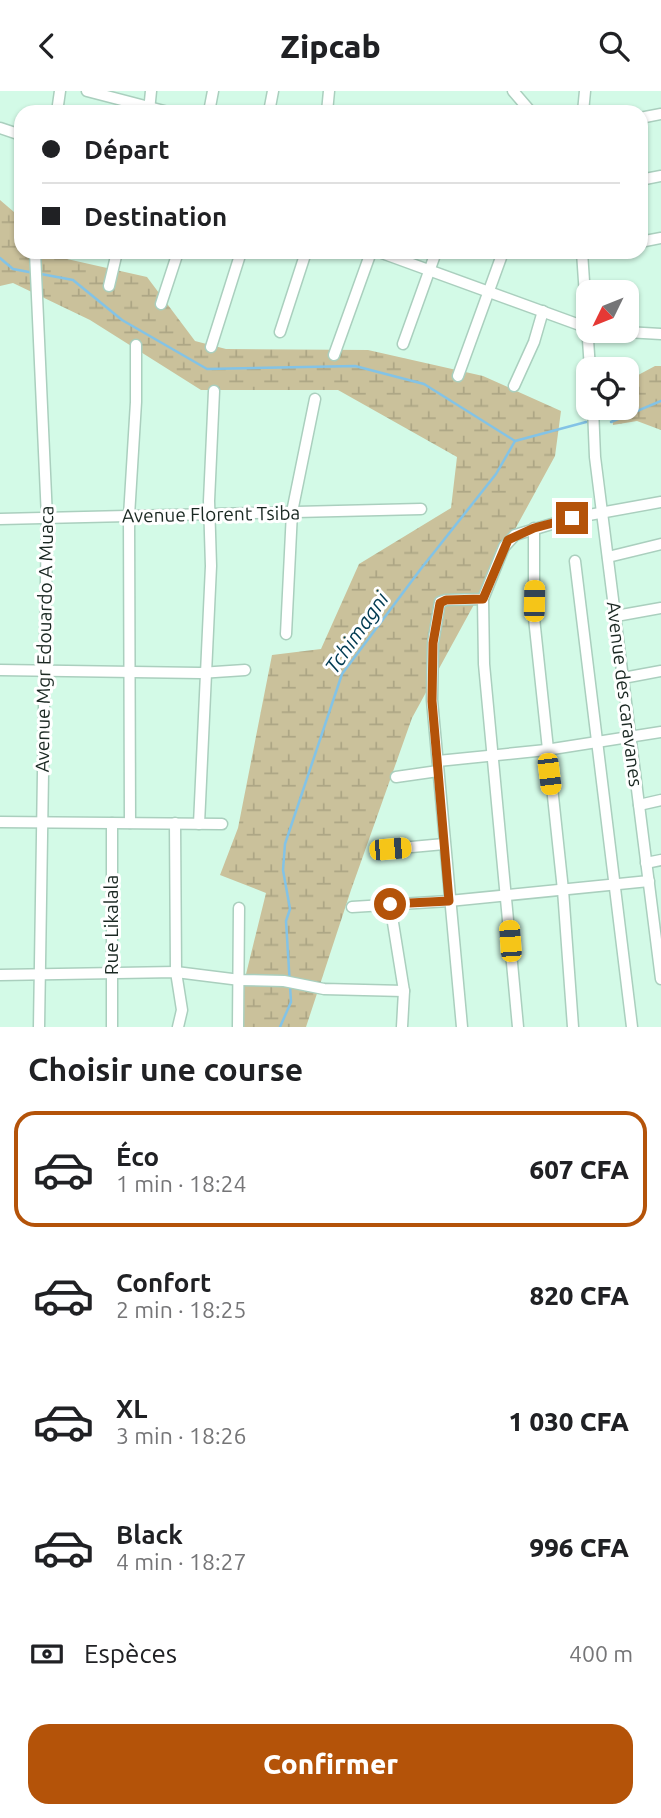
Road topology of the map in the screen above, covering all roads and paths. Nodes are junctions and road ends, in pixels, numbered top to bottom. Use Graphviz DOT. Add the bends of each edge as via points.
graph roads {
  1 [pos="87,91"];
  2 [pos="513,91"];
  3 [pos="133,105"];
  4 [pos="525,105"];
  5 [pos="35,259"];
  6 [pos="115,259"];
  7 [pos="176,259"];
  8 [pos="239,259"];
  9 [pos="304,259"];
  10 [pos="369,259"];
  11 [pos="396,259"];
  12 [pos="434,259"];
  13 [pos="501,259"];
  14 [pos="583,259"];
  15 [pos="429,272"];
  16 [pos="585,280"];
  17 [pos="109,286"];
  18 [pos="489,292"];
  19 [pos="161,304"];
  20 [pos="543,311"];
  21 [pos="576,323"];
  22 [pos="280,332"];
  23 [pos="639,333"];
  24 [pos="661,334"];
  25 [pos="402,344"];
  26 [pos="136,345"];
  27 [pos="211,347"];
  28 [pos="334,355"];
  29 [pos="458,376"];
  30 [pos="514,386"];
  31 [pos="214,391"];
  32 [pos="315,399"];
  33 [pos="594,420"];
  34 [pos="661,502"];
  35 [pos="421,509"];
  36 [pos="292,512"];
  37 [pos="603,513"];
  38 [pos="210,515"];
  39 [pos="129,516"];
  40 [pos="47,518"];
  41 [pos="0,519"];
  42 [pos="534,528"];
  43 [pos="661,544"];
  44 [pos="608,557"];
  45 [pos="575,561"];
  46 [pos="483,599"];
  47 [pos="661,608"];
  48 [pos="616,616"];
  49 [pos="286,634"];
  50 [pos="0,670"];
  51 [pos="245,670"];
  52 [pos="44,671"];
  53 [pos="661,671"];
  54 [pos="131,672"];
  55 [pos="205,673"];
  56 [pos="623,678"];
  57 [pos="661,732"];
  58 [pos="631,738"];
  59 [pos="598,742"];
  60 [pos="546,750"];
  61 [pos="494,756"];
  62 [pos="438,766"];
  63 [pos="396,777"];
  64 [pos="661,800"];
  65 [pos="639,805"];
  66 [pos="0,822"];
  67 [pos="41,822"];
  68 [pos="112,823"];
  69 [pos="130,823"];
  70 [pos="175,823"];
  71 [pos="199,824"];
  72 [pos="222,824"];
  73 [pos="444,844"];
  74 [pos="390,849"];
  75 [pos="661,860"];
  76 [pos="646,863"];
  77 [pos="649,881"];
  78 [pos="615,884"];
  79 [pos="563,890"];
  80 [pos="506,894"];
  81 [pos="449,901"];
  82 [pos="390,904"];
  83 [pos="352,907"];
  84 [pos="239,908"];
  85 [pos="657,918"];
  86 [pos="176,972"];
  87 [pos="111,973"];
  88 [pos="40,974"];
  89 [pos="0,975"];
  90 [pos="661,979"];
  91 [pos="240,980"];
  92 [pos="404,991"];
  93 [pos="39,1027"];
  94 [pos="112,1027"];
  95 [pos="178,1027"];
  96 [pos="238,1027"];
  97 [pos="402,1027"];
  98 [pos="462,1027"];
  99 [pos="518,1027"];
  100 [pos="573,1027"];
  101 [pos="632,1027"];
  1 -- 3 [label="street"];
  2 -- 4 [label="street"];
  5 -- 40 [label="street, Avenue Mgr Edouardo A Muaca"];
  6 -- 17 [label="street"];
  7 -- 19 [label="street"];
  8 -- 27 [label="street"];
  9 -- 22 [label="street"];
  10 -- 28 [label="street"];
  11 -- 15 [label="street"];
  12 -- 15 [label="street"];
  13 -- 18 [label="street"];
  14 -- 16 [label="street"];
  15 -- 18 [label="street"];
  15 -- 25 [label="street"];
  18 -- 20 [label="street"];
  18 -- 29 [label="street"];
  20 -- 21 [label="street"];
  20 -- 30 [label="street"];
  23 -- 24 [label="street"];
  26 -- 39 [label="street"];
  31 -- 38 [label="street"];
  32 -- 36 [label="street"];
  33 -- 37 [label="street, Avenue des caravanes"];
  34 -- 37 [label="street"];
  35 -- 36 [label="street, Avenue Florent Tsiba"];
  36 -- 38 [label="street, Avenue Florent Tsiba"];
  36 -- 49 [label="street"];
  37 -- 42 [label="street"];
  37 -- 44 [label="street, Avenue des caravanes"];
  38 -- 39 [label="street, Avenue Florent Tsiba"];
  38 -- 55 [label="street"];
  39 -- 40 [label="street, Avenue Florent Tsiba"];
  39 -- 54 [label="street"];
  40 -- 41 [label="street, Avenue Florent Tsiba"];
  40 -- 52 [label="street, Avenue Mgr Edouardo A Muaca"];
  42 -- 46 [label="street" via="508,540"];
  42 -- 60 [label="street" via="534,618"];
  43 -- 44 [label="street"];
  44 -- 48 [label="street, Avenue des caravanes"];
  45 -- 59 [label="street"];
  46 -- 61 [label="street" via="484,664"];
  46 -- 62 [label="street" via="446,600 437,609 432,701"];
  47 -- 48 [label="street"];
  48 -- 56 [label="street, Avenue des caravanes"];
  50 -- 52 [label="street"];
  51 -- 55 [label="street"];
  52 -- 54 [label="street"];
  52 -- 67 [label="street, Avenue Mgr Edouardo A Muaca"];
  53 -- 56 [label="street"];
  54 -- 55 [label="street"];
  54 -- 69 [label="street"];
  55 -- 71 [label="street"];
  56 -- 58 [label="street, Avenue des caravanes"];
  57 -- 58 [label="street"];
  58 -- 59 [label="street"];
  58 -- 65 [label="street, Avenue des caravanes"];
  59 -- 60 [label="street"];
  59 -- 78 [label="street"];
  60 -- 61 [label="street"];
  60 -- 79 [label="street"];
  61 -- 62 [label="street"];
  61 -- 80 [label="street"];
  62 -- 63 [label="street"];
  62 -- 73 [label="street"];
  64 -- 65 [label="street"];
  65 -- 76 [label="street, Avenue des caravanes"];
  66 -- 67 [label="street"];
  67 -- 68 [label="street"];
  67 -- 88 [label="street, Avenue Mgr Edouardo A Muaca"];
  68 -- 69 [label="street"];
  68 -- 87 [label="street, Rue Likalala"];
  69 -- 70 [label="street"];
  70 -- 71 [label="street"];
  70 -- 86 [label="street"];
  71 -- 72 [label="street"];
  73 -- 74 [label="street"];
  73 -- 81 [label="street"];
  75 -- 76 [label="street"];
  76 -- 77 [label="street, Avenue des caravanes"];
  77 -- 78 [label="street"];
  77 -- 85 [label="street, Avenue des caravanes"];
  78 -- 79 [label="street"];
  78 -- 101 [label="street"];
  79 -- 80 [label="street"];
  79 -- 100 [label="street"];
  80 -- 81 [label="street"];
  80 -- 99 [label="street"];
  81 -- 82 [label="street"];
  81 -- 98 [label="street"];
  82 -- 83 [label="street"];
  82 -- 92 [label="street"];
  84 -- 91 [label="street"];
  85 -- 90 [label="street, Avenue des caravanes"];
  86 -- 87 [label="street"];
  86 -- 91 [label="street"];
  86 -- 95 [label="street" via="182,1010"];
  87 -- 88 [label="street"];
  87 -- 94 [label="street, Rue Likalala"];
  88 -- 89 [label="street"];
  88 -- 93 [label="street, Avenue Mgr Edouardo A Muaca"];
  91 -- 92 [label="street"];
  91 -- 96 [label="street"];
  92 -- 97 [label="street"];
}
